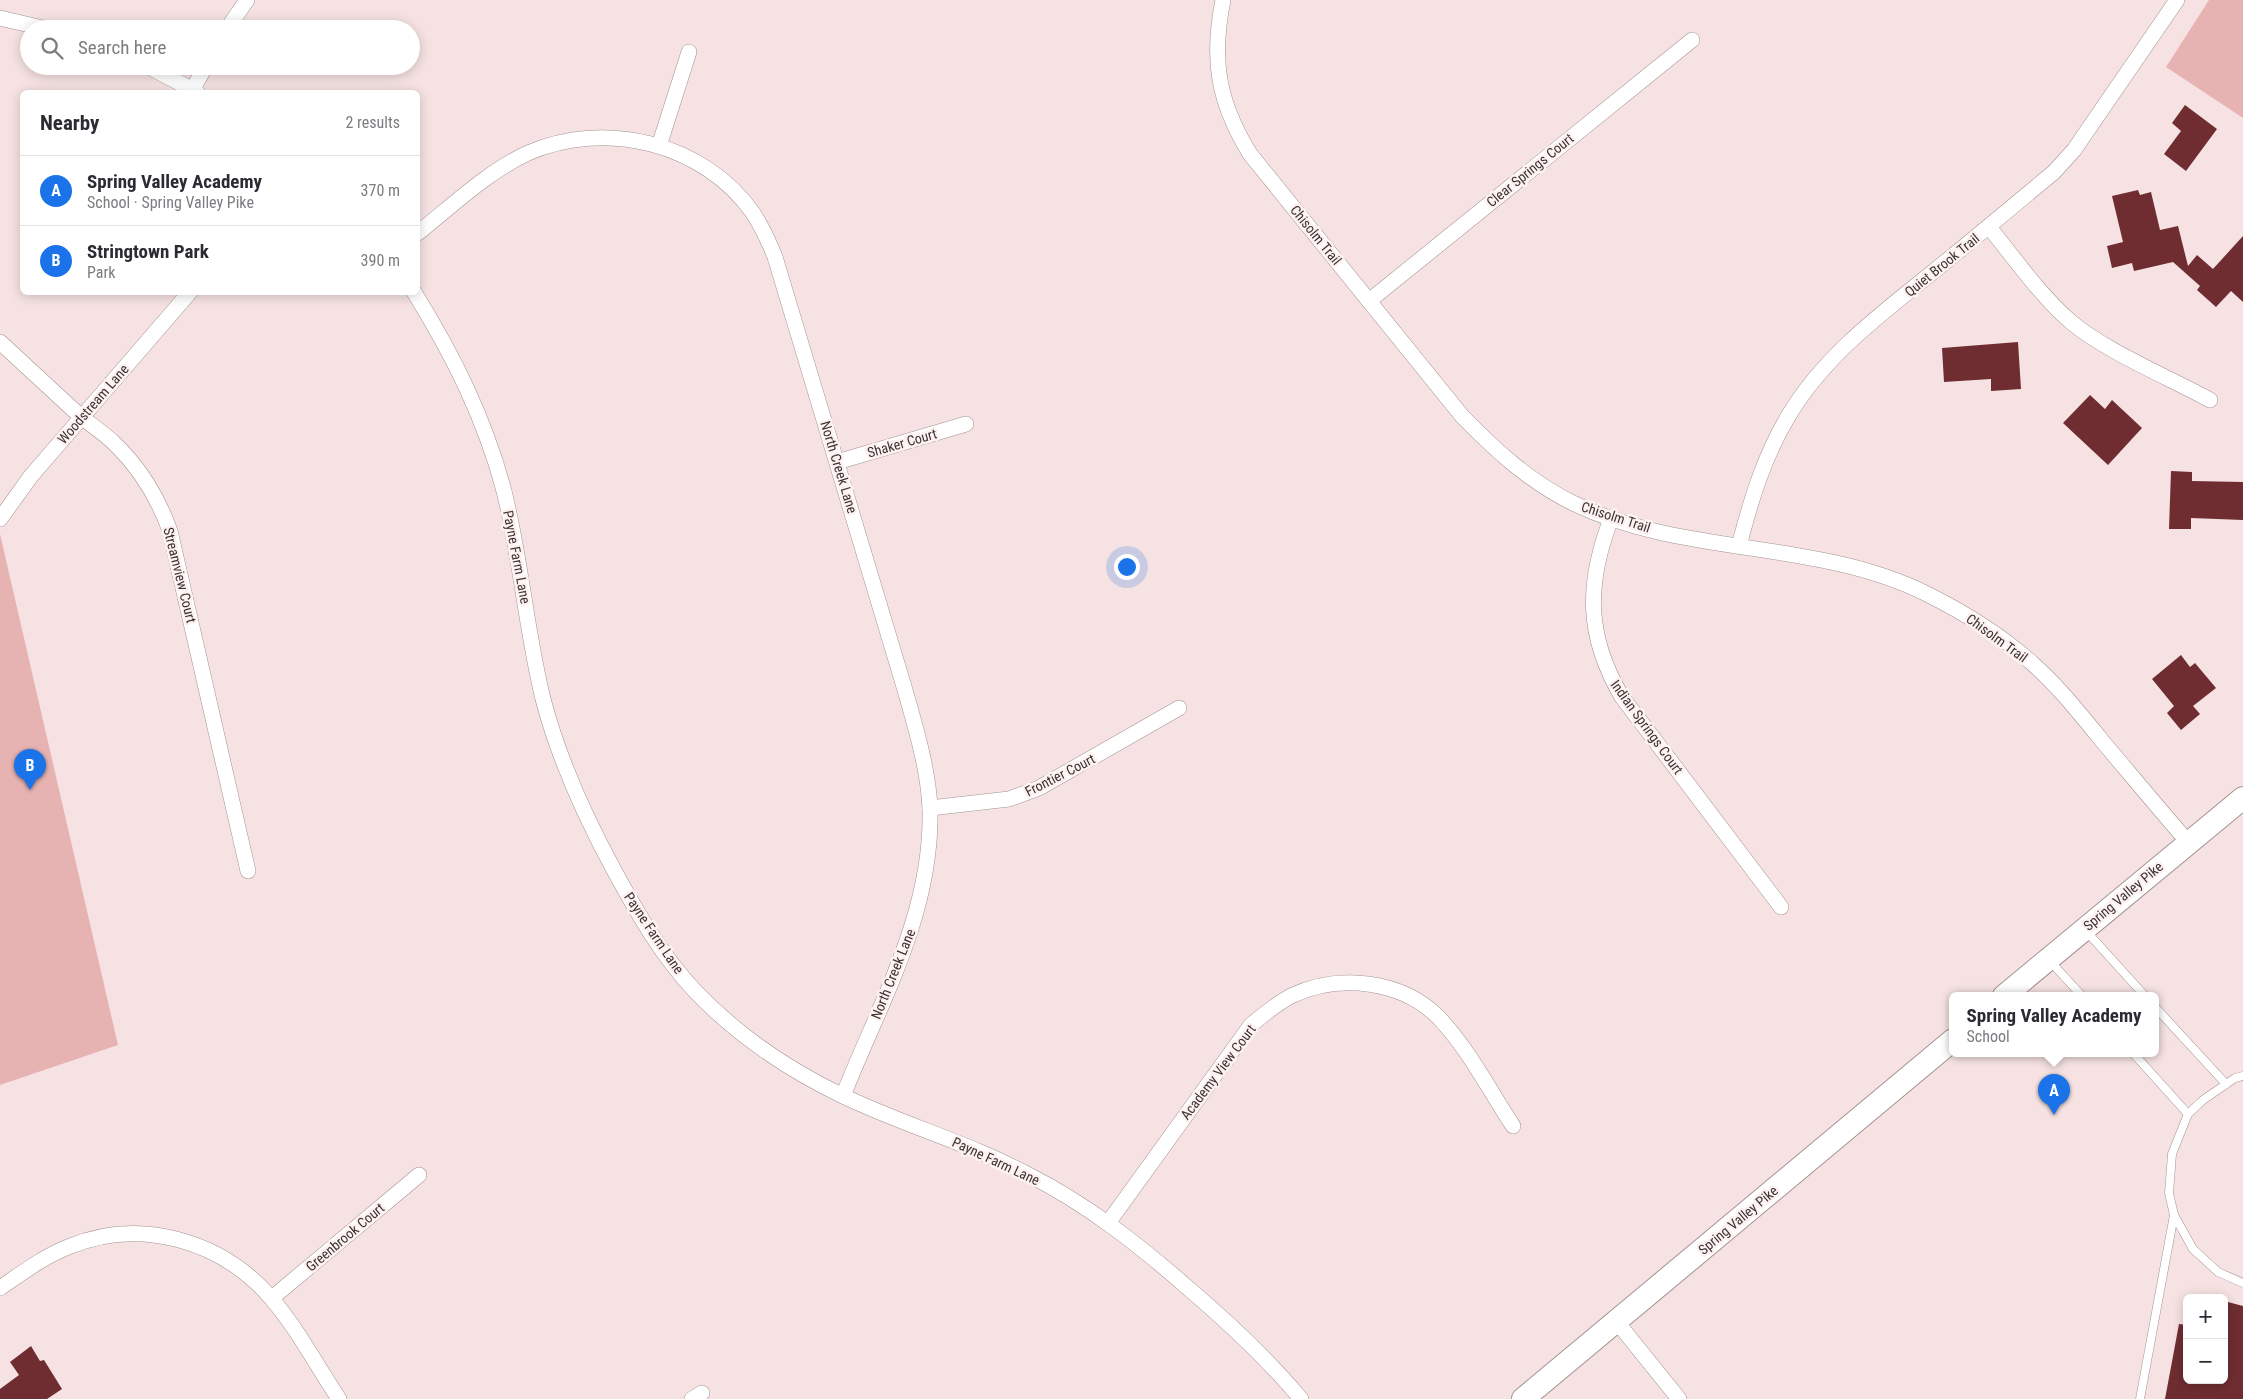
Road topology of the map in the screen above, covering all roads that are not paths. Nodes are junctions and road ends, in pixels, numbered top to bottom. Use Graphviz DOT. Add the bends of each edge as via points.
graph roads {
  1 [pos="247,0"];
  2 [pos="1223,0"];
  3 [pos="2177,0"];
  4 [pos="0,18"];
  5 [pos="233,20"];
  6 [pos="20,23"];
  7 [pos="1692,40"];
  8 [pos="689,52"];
  9 [pos="163,75"];
  10 [pos="202,75"];
  11 [pos="192,90"];
  12 [pos="194,90"];
  13 [pos="659,146"];
  14 [pos="1989,227"];
  15 [pos="420,231"];
  16 [pos="187,295"];
  17 [pos="416,295"];
  18 [pos="1369,301"];
  19 [pos="0,342"];
  20 [pos="2210,400"];
  21 [pos="81,417"];
  22 [pos="966,424"];
  23 [pos="837,462"];
  24 [pos="0,519"];
  25 [pos="1610,519"];
  26 [pos="1739,546"];
  27 [pos="1179,708"];
  28 [pos="2243,798"];
  29 [pos="930,808"];
  30 [pos="2188,842"];
  31 [pos="248,871"];
  32 [pos="1781,908"];
  33 [pos="2084,929"];
  34 [pos="2048,958"];
  35 [pos="2009,992"];
  36 [pos="2078,992"];
  37 [pos="2141,992"];
  38 [pos="2159,1011"];
  39 [pos="1949,1043"];
  40 [pos="2137,1057"];
  41 [pos="2243,1076"];
  42 [pos="2226,1084"];
  43 [pos="843,1096"];
  44 [pos="2188,1114"];
  45 [pos="1513,1126"];
  46 [pos="419,1175"];
  47 [pos="2174,1215"];
  48 [pos="1108,1223"];
  49 [pos="2243,1283"];
  50 [pos="0,1288"];
  51 [pos="272,1298"];
  52 [pos="1617,1322"];
  53 [pos="339,1399"];
  54 [pos="1301,1399"];
  55 [pos="1523,1399"];
  56 [pos="1679,1399"];
  57 [pos="2140,1399"];
  1 -- 5 [label="street"];
  2 -- 18 [label="street, Chisolm Trail" via="1216,54 1223,99 1236,132 1250,154"];
  3 -- 14 [label="street, Quiet Brook Trail" via="2074,150 2054,172"];
  4 -- 6 [label="street"];
  7 -- 18 [label="street, Clear Springs Court"];
  8 -- 13 [label="street"];
  9 -- 11 [label="street"];
  10 -- 12 [label="street"];
  13 -- 15 [label="street, North Creek Lane" via="606,137 571,140 543,148 491,174"];
  13 -- 23 [label="street, North Creek Lane" via="688,156 706,168 733,190 762,228 775,257"];
  14 -- 20 [label="street" via="2071,322 2094,338"];
  14 -- 26 [label="street, Quiet Brook Trail" via="1867,325 1806,389 1788,415 1764,463"];
  16 -- 21 [label="street, Woodstream Lane"];
  17 -- 43 [label="street, Payne Farm Lane" via="445,342 488,439 514,536 550,725 595,834 636,909 668,958 694,989 754,1044"];
  18 -- 25 [label="street, Chisolm Trail" via="1490,446 1544,487"];
  19 -- 21 [label="street, Streamview Court"];
  21 -- 24 [label="street, Woodstream Lane"];
  21 -- 31 [label="street, Streamview Court" via="132,461 162,508"];
  22 -- 23 [label="street, Shaker Court"];
  23 -- 29 [label="street, North Creek Lane" via="922,753"];
  25 -- 26 [label="street, Chisolm Trail" via="1668,534"];
  25 -- 32 [label="street, Indian Springs Court" via="1600,545 1592,596 1594,622 1610,677"];
  26 -- 30 [label="street, Chisolm Trail" via="1839,564 1880,575 1925,593 1972,618 2026,658 2064,694"];
  27 -- 29 [label="street, Frontier Court" via="1039,788 1009,799"];
  28 -- 30 [label="street, Spring Valley Pike"];
  29 -- 43 [label="street, North Creek Lane" via="925,869 914,923 902,959"];
  30 -- 33 [label="street, Spring Valley Pike"];
  33 -- 34 [label="street, Spring Valley Pike"];
  33 -- 37 [label="lane"];
  34 -- 35 [label="street, Spring Valley Pike"];
  34 -- 36 [label="lane"];
  38 -- 42 [label="lane"];
  39 -- 52 [label="street, Spring Valley Pike"];
  40 -- 44 [label="lane"];
  41 -- 42 [label="lane"];
  42 -- 44 [label="lane"];
  43 -- 48 [label="street, Payne Farm Lane" via="1029,1174"];
  44 -- 47 [label="lane" via="2172,1154 2169,1193"];
  45 -- 48 [label="street, Academy View Court" via="1453,1034 1420,1003 1400,992 1368,984 1338,983 1316,987 1273,1006 1252,1025"];
  46 -- 51 [label="street, Greenbrook Court"];
  47 -- 49 [label="lane" via="2193,1249 2218,1272"];
  47 -- 57 [label="lane"];
  48 -- 54 [label="street, Payne Farm Lane" via="1245,1337"];
  50 -- 51 [label="street" via="44,1258 69,1246 95,1238 153,1234 208,1249 231,1261"];
  51 -- 53 [label="street"];
  52 -- 55 [label="street, Spring Valley Pike"];
  52 -- 56 [label="street"];
}
